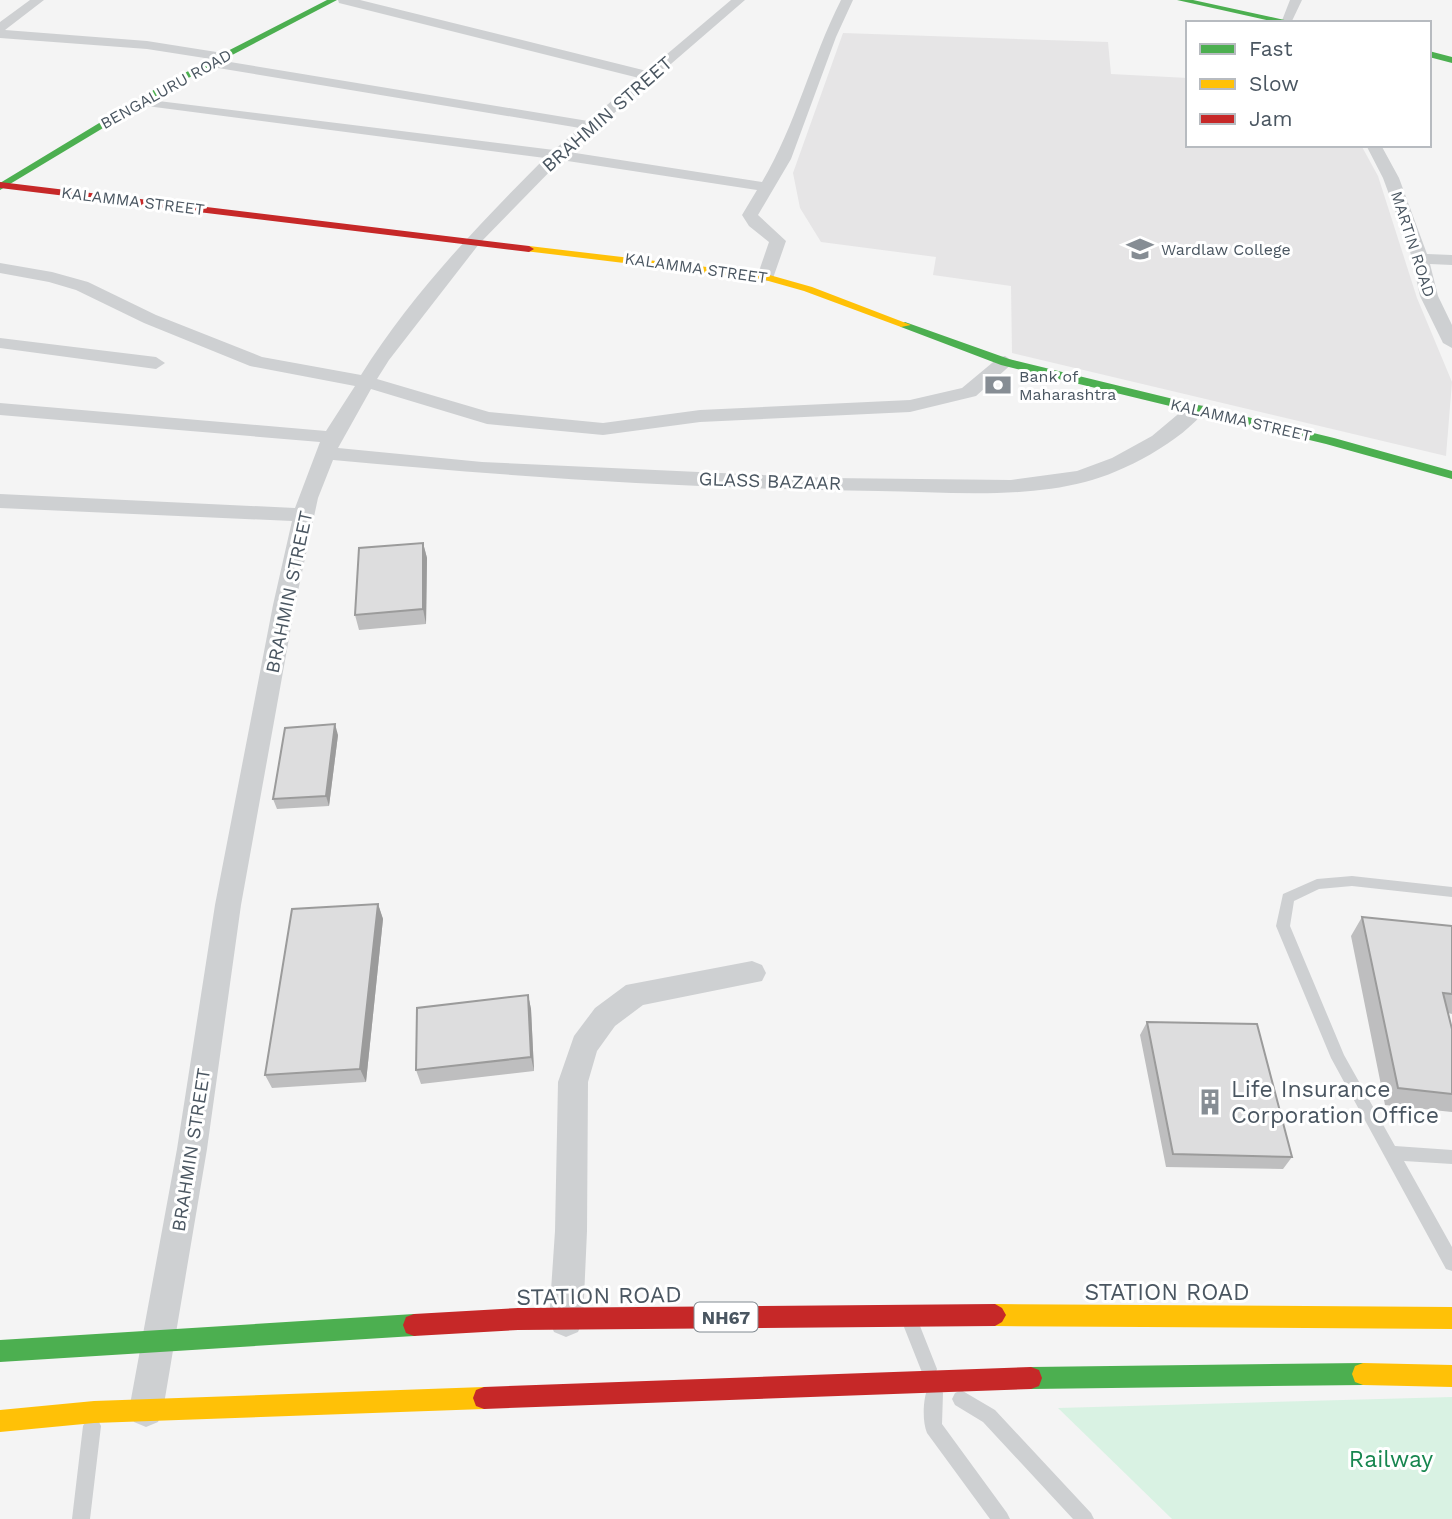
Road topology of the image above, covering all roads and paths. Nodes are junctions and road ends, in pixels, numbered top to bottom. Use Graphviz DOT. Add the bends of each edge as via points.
graph roads {
  1 [pos="38,0"];
  2 [pos="333,0"];
  3 [pos="344,0"];
  4 [pos="714,0"];
  5 [pos="846,0"];
  6 [pos="1181,0"];
  7 [pos="1296,0"];
  8 [pos="736,2"];
  9 [pos="1207,2"];
  10 [pos="1286,21"];
  11 [pos="1290,21"];
  12 [pos="0,28"];
  13 [pos="0,34"];
  14 [pos="1431,55"];
  15 [pos="218,60"];
  16 [pos="1452,60"];
  17 [pos="649,76"];
  18 [pos="139,101"];
  19 [pos="594,126"];
  20 [pos="1374,147"];
  21 [pos="557,155"];
  22 [pos="1,186"];
  23 [pos="767,187"];
  24 [pos="473,240"];
  25 [pos="1420,259"];
  26 [pos="1452,260"];
  27 [pos="0,268"];
  28 [pos="766,277"];
  29 [pos="1452,342"];
  30 [pos="0,344"];
  31 [pos="1005,362"];
  32 [pos="156,363"];
  33 [pos="366,382"];
  34 [pos="1196,409"];
  35 [pos="0,410"];
  36 [pos="329,445"];
  37 [pos="1452,475"];
  38 [pos="0,502"];
  39 [pos="304,515"];
  40 [pos="1452,892"];
  41 [pos="752,973"];
  42 [pos="1390,1153"];
  43 [pos="1452,1157"];
  44 [pos="1452,1263"];
  45 [pos="907,1314"];
  46 [pos="1452,1318"];
  47 [pos="566,1320"];
  48 [pos="160,1343"];
  49 [pos="0,1350"];
  50 [pos="1452,1376"];
  51 [pos="934,1382"];
  52 [pos="146,1410"];
  53 [pos="94,1412"];
  54 [pos="0,1421"];
  55 [pos="81,1519"];
  56 [pos="1001,1519"];
  57 [pos="1085,1519"];
  1 -- 12 [label="street"];
  2 -- 15 [label="main road, BENGALURU ROAD"];
  3 -- 17 [label="street"];
  4 -- 8 [label="street"];
  5 -- 23 [label="street" via="783,159"];
  6 -- 9 [label="main road"];
  7 -- 11 [label="street"];
  8 -- 17 [label="street, BRAHMIN STREET"];
  9 -- 10 [label="main road"];
  13 -- 15 [label="street" via="147,45"];
  14 -- 16 [label="main road"];
  15 -- 18 [label="main road, BENGALURU ROAD"];
  15 -- 19 [label="street" via="349,88"];
  17 -- 19 [label="street, BRAHMIN STREET"];
  18 -- 21 [label="street"];
  18 -- 22 [label="main road, BENGALURU ROAD"];
  19 -- 21 [label="street, BRAHMIN STREET"];
  20 -- 25 [label="street, MARTIN ROAD" via="1391,178"];
  21 -- 23 [label="street"];
  21 -- 24 [label="street, BRAHMIN STREET"];
  22 -- 24 [label="main road, KALAMMA STREET"];
  23 -- 28 [label="street" via="750,215 778,241"];
  24 -- 28 [label="main road, KALAMMA STREET"];
  24 -- 33 [label="street, BRAHMIN STREET"];
  25 -- 26 [label="street"];
  25 -- 29 [label="street, MARTIN ROAD" via="1430,296"];
  27 -- 33 [label="street" via="82,286 257,362"];
  28 -- 31 [label="main road, KALAMMA STREET"];
  30 -- 32 [label="street"];
  31 -- 33 [label="street" via="969,392 932,402 700,416 603,429 487,418"];
  31 -- 34 [label="main road, KALAMMA STREET"];
  33 -- 36 [label="street, BRAHMIN STREET"];
  34 -- 36 [label="street, GLASS BAZAAR" via="1159,439 1119,462 1081,477 1011,486 829,484 482,468"];
  34 -- 37 [label="main road, KALAMMA STREET"];
  35 -- 36 [label="street, GLASS BAZAAR"];
  36 -- 39 [label="street, BRAHMIN STREET"];
  38 -- 39 [label="street"];
  39 -- 48 [label="street, BRAHMIN STREET" via="228,905"];
  40 -- 42 [label="lane" via="1352,881 1317,884 1288,898 1283,926 1338,1058"];
  41 -- 47 [label="street" via="636,994 605,1017 584,1045 573,1082"];
  42 -- 43 [label="lane"];
  42 -- 44 [label="lane"];
  45 -- 46 [label="main road, STATION ROAD / NH67"];
  45 -- 47 [label="main road, STATION ROAD / NH67"];
  45 -- 51 [label="lane"];
  47 -- 48 [label="main road, STATION ROAD / NH67" via="518,1319"];
  48 -- 49 [label="main road, STATION ROAD / NH67"];
  48 -- 52 [label="street, BRAHMIN STREET"];
  50 -- 51 [label="main road"];
  51 -- 52 [label="main road"];
  51 -- 56 [label="lane" via="933,1427"];
  51 -- 57 [label="lane" via="989,1416"];
  52 -- 53 [label="main road"];
  53 -- 54 [label="main road"];
  53 -- 55 [label="lane"];
}
